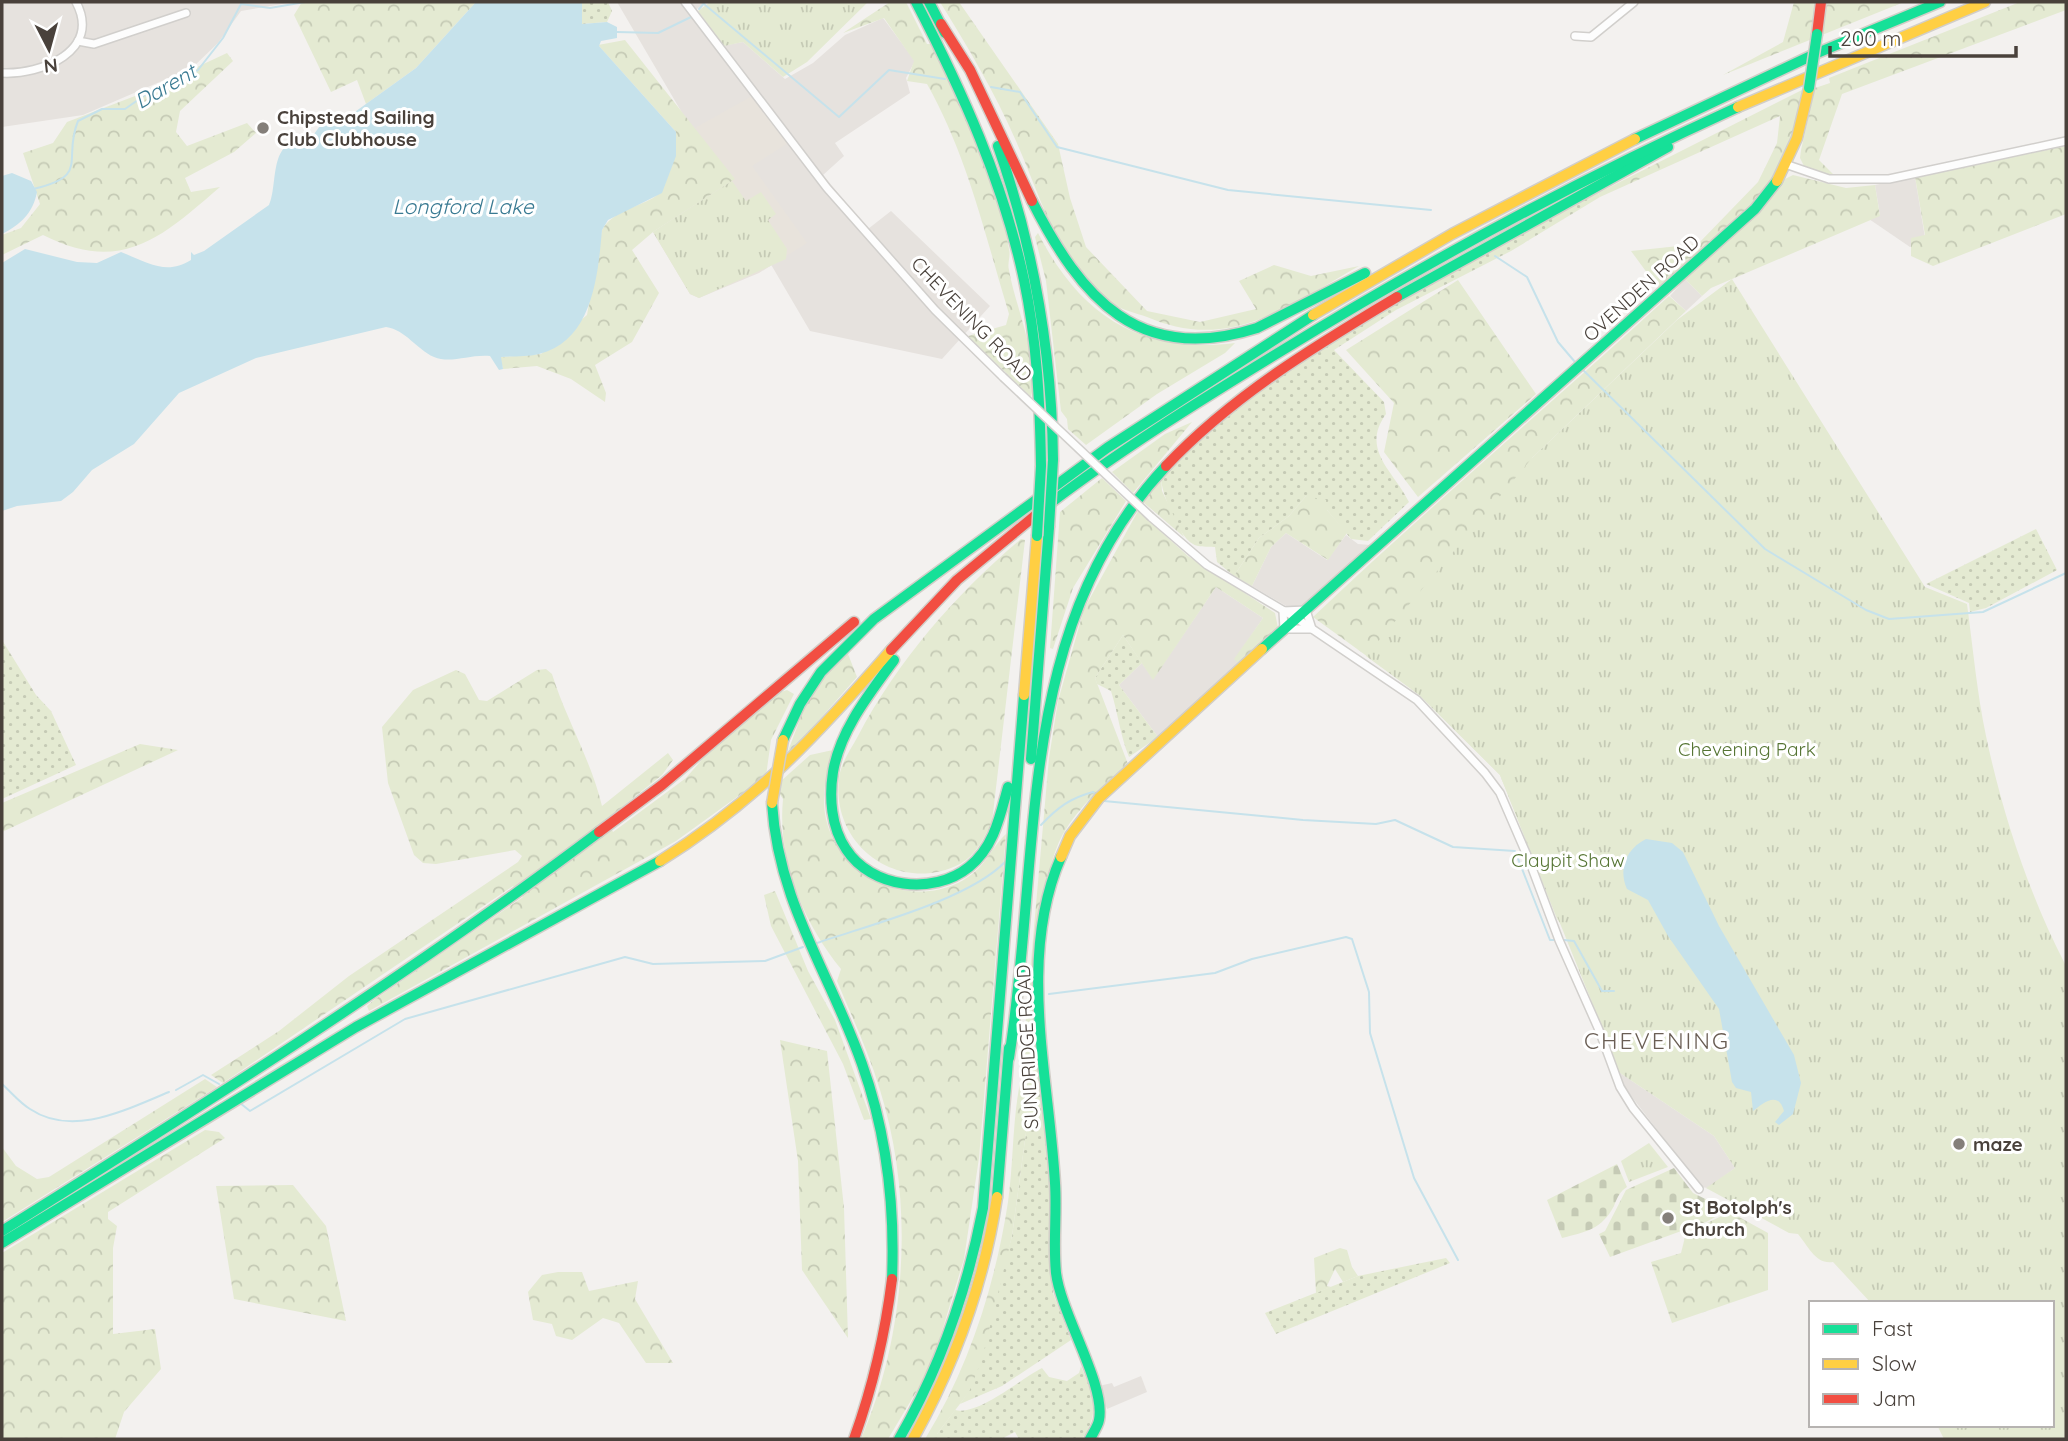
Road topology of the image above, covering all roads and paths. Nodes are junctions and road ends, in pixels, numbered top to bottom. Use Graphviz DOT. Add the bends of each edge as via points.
graph roads {
  1 [pos="76,2"];
  2 [pos="685,2"];
  3 [pos="916,2"];
  4 [pos="929,2"];
  5 [pos="1634,2"];
  6 [pos="1821,2"];
  7 [pos="1940,2"];
  8 [pos="1985,2"];
  9 [pos="186,13"];
  10 [pos="941,24"];
  11 [pos="1576,36"];
  12 [pos="78,41"];
  13 [pos="2,73"];
  14 [pos="1796,80"];
  15 [pos="2066,141"];
  16 [pos="1788,165"];
  17 [pos="1566,173"];
  18 [pos="1080,467"];
  19 [pos="941,595"];
  20 [pos="1306,610"];
  21 [pos="1283,611"];
  22 [pos="1297,618"];
  23 [pos="1284,629"];
  24 [pos="1312,629"];
  25 [pos="1028,636"];
  26 [pos="1009,1058"];
  27 [pos="1699,1189"];
  28 [pos="2,1231"];
  29 [pos="2,1243"];
  30 [pos="855,1439"];
  31 [pos="898,1439"];
  32 [pos="913,1439"];
  33 [pos="1090,1439"];
  1 -- 12 [label="street" via="82,24"];
  2 -- 21 [label="street, CHEVENING ROAD, bridge" via="827,188 935,310 1151,517 1208,565"];
  3 -- 25 [label="main road, bridge" via="976,120 1011,218 1027,285 1037,351 1041,466"];
  4 -- 10 [label="main road"];
  5 -- 11 [label="street" via="1591,37"];
  6 -- 16 [label="main road, bridge" via="1810,88"];
  7 -- 17 [label="main road" via="1747,85"];
  8 -- 14 [label="main road"];
  9 -- 12 [label="street" via="94,44"];
  10 -- 17 [label="main road" via="969,66 1042,226 1067,269 1108,310 1158,334 1209,338 1252,329 1498,199"];
  10 -- 26 [label="main road, bridge" via="995,136 1026,233 1047,345 1053,460"];
  12 -- 13 [label="street" via="66,56 47,66"];
  14 -- 19 [label="main road" via="1721,111 1571,186 1304,336 1055,500"];
  14 -- 26 [label="main road" via="1527,223 1321,343 1221,412 1149,483 1087,581 1054,675 1041,748"];
  15 -- 16 [label="street" via="1889,179 1829,179"];
  16 -- 20 [label="main road, OVENDEN ROAD" via="1755,209"];
  17 -- 18 [label="main road" via="1315,313"];
  18 -- 28 [label="main road" via="1019,504 878,604 662,785 513,897 210,1101"];
  18 -- 30 [label="main road, bridge" via="850,637 808,687 783,740 772,803 774,848 784,890 863,1063 890,1168 895,1233 892,1300 877,1374"];
  19 -- 25 [label="main road" via="860,710 833,770 830,798 837,831 856,860 884,879 908,886 942,883 972,867 994,841 1007,801"];
  19 -- 29 [label="main road" via="800,754 709,829 305,1057"];
  20 -- 21 [label="street"];
  20 -- 22 [label="main road, OVENDEN ROAD"];
  20 -- 24 [label="street"];
  21 -- 22 [label="street, CHEVENING ROAD"];
  21 -- 23 [label="street"];
  22 -- 23 [label="main road, SUNDRIDGE ROAD"];
  22 -- 24 [label="street, CHEVENING ROAD"];
  23 -- 24 [label="street"];
  23 -- 33 [label="main road, SUNDRIDGE ROAD" via="1099,798 1070,836 1053,875 1041,924 1038,995 1055,1184 1056,1273 1063,1305 1100,1398 1099,1420"];
  24 -- 27 [label="street, CHEVENING ROAD" via="1418,700 1500,793 1620,1087"];
  25 -- 31 [label="main road" via="983,1208 954,1329"];
  26 -- 32 [label="main road" via="995,1211 983,1277 960,1349"];
}
